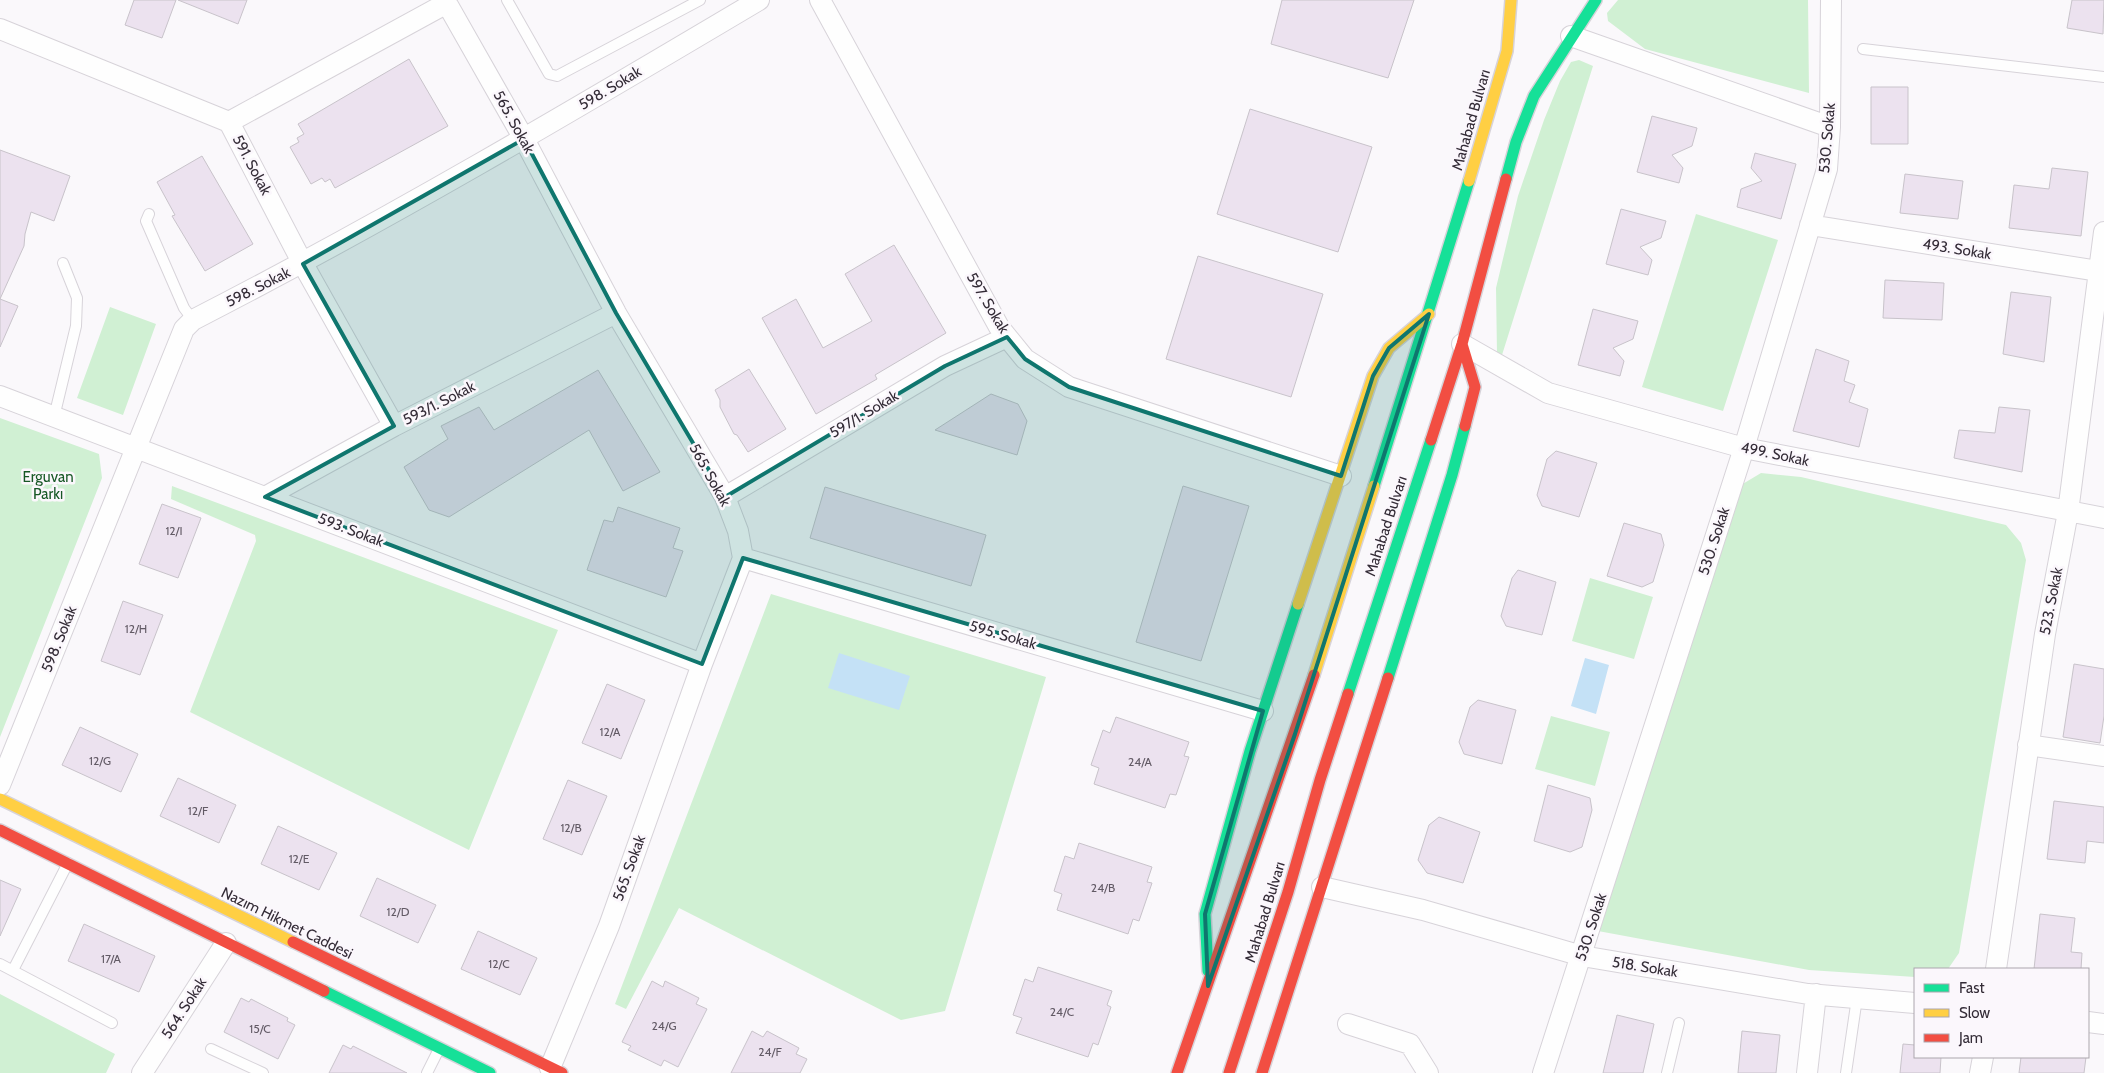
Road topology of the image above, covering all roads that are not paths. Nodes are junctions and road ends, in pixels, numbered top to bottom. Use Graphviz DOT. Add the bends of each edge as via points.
graph roads {
  1 [pos="507,0"];
  2 [pos="700,0"];
  3 [pos="759,0"];
  4 [pos="820,0"];
  5 [pos="1511,0"];
  6 [pos="1596,0"];
  7 [pos="1831,0"];
  8 [pos="446,2"];
  9 [pos="0,29"];
  10 [pos="1571,36"];
  11 [pos="1863,49"];
  12 [pos="2104,77"];
  13 [pos="230,122"];
  14 [pos="1830,127"];
  15 [pos="524,139"];
  16 [pos="149,214"];
  17 [pos="1810,225"];
  18 [pos="2104,232"];
  19 [pos="64,263"];
  20 [pos="303,264"];
  21 [pos="2101,272"];
  22 [pos="616,313"];
  23 [pos="1430,314"];
  24 [pos="193,320"];
  25 [pos="1007,336"];
  26 [pos="1462,344"];
  27 [pos="0,396"];
  28 [pos="54,417"];
  29 [pos="394,426"];
  30 [pos="136,448"];
  31 [pos="1744,448"];
  32 [pos="1341,476"];
  33 [pos="725,497"];
  34 [pos="265,498"];
  35 [pos="2068,512"];
  36 [pos="2104,518"];
  37 [pos="743,558"];
  38 [pos="702,664"];
  39 [pos="1263,711"];
  40 [pos="2028,745"];
  41 [pos="2104,756"];
  42 [pos="0,785"];
  43 [pos="0,799"];
  44 [pos="0,830"];
  45 [pos="68,862"];
  46 [pos="1322,887"];
  47 [pos="226,944"];
  48 [pos="1582,956"];
  49 [pos="0,964"];
  50 [pos="1996,968"];
  51 [pos="13,970"];
  52 [pos="1208,986"];
  53 [pos="1816,994"];
  54 [pos="1856,998"];
  55 [pos="1914,1002"];
  56 [pos="2089,1022"];
  57 [pos="112,1023"];
  58 [pos="1679,1023"];
  59 [pos="1348,1024"];
  60 [pos="2104,1024"];
  61 [pos="439,1048"];
  62 [pos="211,1049"];
  63 [pos="1983,1058"];
  64 [pos="556,1070"];
  65 [pos="142,1073"];
  66 [pos="263,1073"];
  67 [pos="427,1073"];
  68 [pos="490,1073"];
  69 [pos="1178,1073"];
  70 [pos="1229,1073"];
  71 [pos="1262,1073"];
  72 [pos="1428,1073"];
  73 [pos="1544,1073"];
  74 [pos="1667,1073"];
  75 [pos="1807,1073"];
  76 [pos="1846,1073"];
  77 [pos="1980,1073"];
  1 -- 2 [label="lane" via="549,74 557,76"];
  3 -- 15 [label="street, 598. Sokak"];
  4 -- 25 [label="street, 597. Sokak" via="994,318"];
  5 -- 23 [label="main road, Mahabad Bulvarı" via="1507,51"];
  6 -- 10 [label="main road, Mahabad Bulvarı"];
  7 -- 14 [label="street, 530. Sokak"];
  8 -- 13 [label="street"];
  8 -- 15 [label="street, 565. Sokak"];
  9 -- 13 [label="street, 591. Sokak"];
  10 -- 14 [label="street"];
  10 -- 26 [label="main road, Mahabad Bulvarı" via="1534,96 1516,142"];
  11 -- 12 [label="lane"];
  13 -- 20 [label="street, 591. Sokak"];
  14 -- 17 [label="street, 530. Sokak" via="1827,169"];
  15 -- 20 [label="street, 598. Sokak"];
  15 -- 22 [label="street, 565. Sokak"];
  16 -- 24 [label="lane" via="146,221 184,308"];
  17 -- 21 [label="street, 493. Sokak"];
  17 -- 31 [label="street, 530. Sokak"];
  18 -- 21 [label="street, 523. Sokak"];
  19 -- 28 [label="lane" via="77,298 76,326"];
  20 -- 24 [label="street, 598. Sokak"];
  20 -- 29 [label="street, 591. Sokak"];
  21 -- 35 [label="street, 523. Sokak"];
  22 -- 29 [label="street, 593/1. Sokak"];
  22 -- 33 [label="street, 565. Sokak"];
  23 -- 32 [label="main road" via="1389,348 1373,376"];
  23 -- 52 [label="main road, Mahabad Bulvarı" via="1295,734"];
  24 -- 30 [label="street, 598. Sokak" via="184,329"];
  25 -- 32 [label="street, 597. Sokak" via="1025,358 1069,387"];
  25 -- 33 [label="street, 597/1. Sokak" via="945,366"];
  26 -- 31 [label="street, 499. Sokak" via="1548,393"];
  26 -- 46 [label="main road" via="1475,387 1452,476"];
  26 -- 70 [label="main road, Mahabad Bulvarı" via="1320,780 1288,892"];
  27 -- 28 [label="street, 593. Sokak"];
  28 -- 30 [label="street, 593. Sokak"];
  29 -- 34 [label="street, 593/1. Sokak"];
  30 -- 34 [label="street, 593. Sokak"];
  30 -- 42 [label="street, 598. Sokak"];
  31 -- 35 [label="street, 499. Sokak"];
  31 -- 48 [label="street, 530. Sokak"];
  32 -- 39 [label="main road"];
  33 -- 37 [label="street, 565. Sokak" via="738,531"];
  34 -- 38 [label="street, 593. Sokak"];
  35 -- 36 [label="street, 499. Sokak"];
  35 -- 40 [label="street, 523. Sokak"];
  37 -- 38 [label="street, 565. Sokak"];
  37 -- 39 [label="street, 595. Sokak"];
  38 -- 64 [label="street, 565. Sokak"];
  39 -- 52 [label="main road" via="1205,914"];
  40 -- 41 [label="street"];
  40 -- 50 [label="street, 523. Sokak"];
  43 -- 64 [label="main road, Nazım Hikmet Caddesi"];
  44 -- 45 [label="main road"];
  45 -- 47 [label="main road"];
  45 -- 51 [label="lane"];
  46 -- 48 [label="street, 518. Sokak" via="1423,910"];
  46 -- 71 [label="main road"];
  47 -- 61 [label="main road"];
  47 -- 65 [label="street, 564. Sokak"];
  48 -- 53 [label="street, 518. Sokak"];
  48 -- 73 [label="street, 530. Sokak"];
  49 -- 51 [label="lane"];
  51 -- 57 [label="lane"];
  52 -- 69 [label="main road, Mahabad Bulvarı"];
  53 -- 54 [label="street, 518. Sokak"];
  53 -- 75 [label="street"];
  54 -- 55 [label="street, 518. Sokak"];
  54 -- 76 [label="lane"];
  56 -- 60 [label="street"];
  58 -- 74 [label="lane"];
  59 -- 72 [label="street" via="1410,1044"];
  61 -- 67 [label="lane"];
  61 -- 68 [label="main road"];
  62 -- 66 [label="lane"];
  63 -- 77 [label="street"];
}
